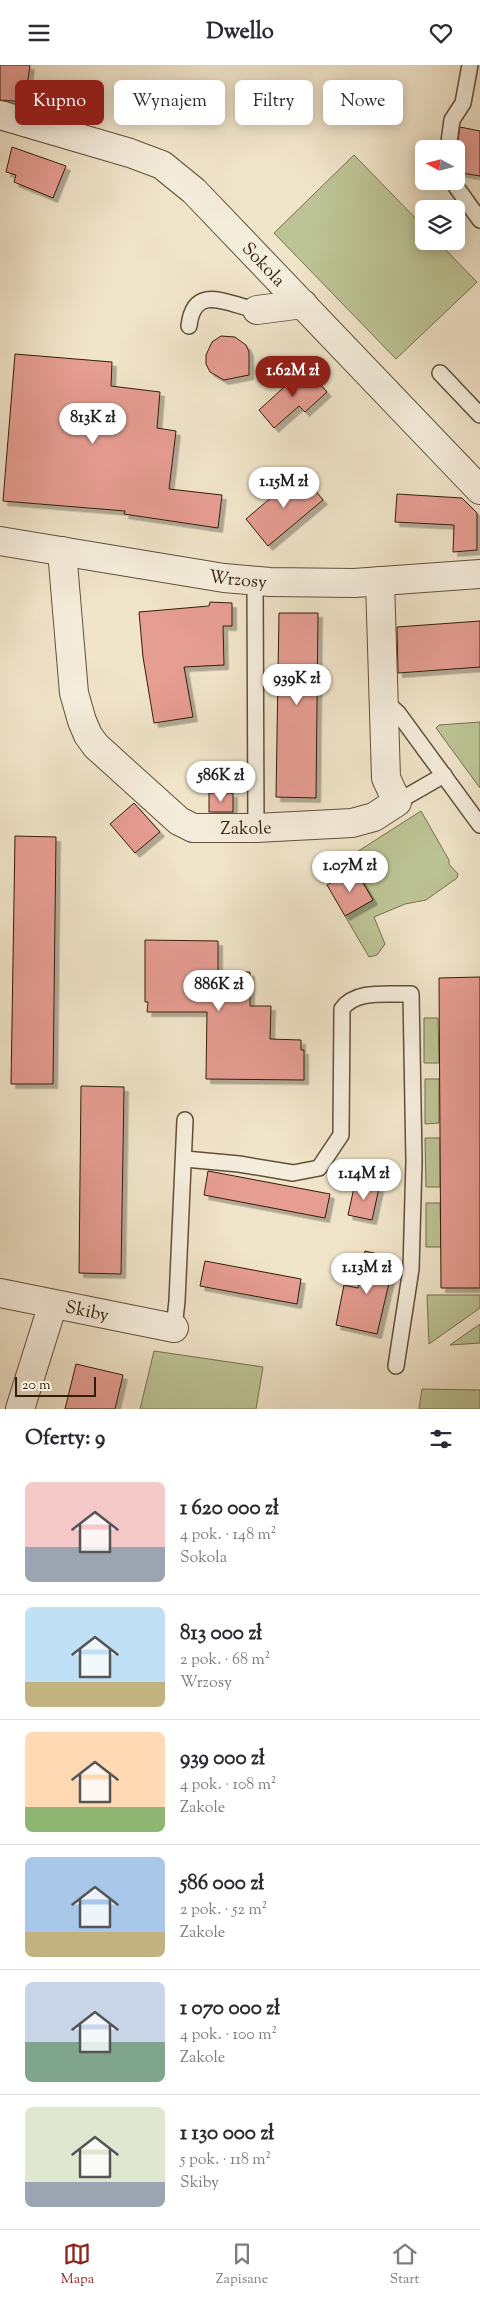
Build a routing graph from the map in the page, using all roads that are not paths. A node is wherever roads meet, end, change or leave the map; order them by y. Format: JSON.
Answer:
{"nodes":[{"id":1,"x":470,"y":65,"type":"edge"},
{"id":2,"x":0,"y":115,"type":"edge"},
{"id":3,"x":449,"y":140,"type":"edge"},
{"id":4,"x":458,"y":190,"type":"edge"},
{"id":5,"x":480,"y":220,"type":"edge"},
{"id":6,"x":303,"y":304,"type":"junction"},
{"id":7,"x":257,"y":310,"type":"joint"},
{"id":8,"x":189,"y":326,"type":"dead end"},
{"id":9,"x":440,"y":373,"type":"dead end"},
{"id":10,"x":480,"y":415,"type":"edge"},
{"id":11,"x":480,"y":490,"type":"edge"},
{"id":12,"x":0,"y":541,"type":"edge"},
{"id":13,"x":62,"y":551,"type":"junction"},
{"id":14,"x":480,"y":574,"type":"edge"},
{"id":15,"x":255,"y":581,"type":"junction"},
{"id":16,"x":380,"y":581,"type":"junction"},
{"id":17,"x":384,"y":700,"type":"junction"},
{"id":18,"x":444,"y":775,"type":"junction"},
{"id":19,"x":397,"y":802,"type":"junction"},
{"id":20,"x":480,"y":825,"type":"edge"},
{"id":21,"x":256,"y":828,"type":"junction"},
{"id":22,"x":185,"y":1120,"type":"dead end"},
{"id":23,"x":184,"y":1159,"type":"junction"},
{"id":24,"x":0,"y":1293,"type":"edge"},
{"id":25,"x":53,"y":1304,"type":"junction"},
{"id":26,"x":174,"y":1328,"type":"joint"},
{"id":27,"x":396,"y":1365,"type":"dead end"},
{"id":28,"x":20,"y":1409,"type":"edge"}],
"edges":[{"from":1,"to":3,"type":"lane"},
{"from":2,"to":6,"type":"street","name":"Sokola"},
{"from":4,"to":5,"type":"lane"},
{"from":6,"to":7,"type":"street"},
{"from":6,"to":11,"type":"street","name":"Sokola"},
{"from":7,"to":8,"type":"lane"},
{"from":9,"to":10,"type":"lane"},
{"from":12,"to":13,"type":"street","name":"Wrzosy"},
{"from":13,"to":15,"type":"street","name":"Wrzosy"},
{"from":13,"to":21,"type":"street","name":"Zakole"},
{"from":14,"to":16,"type":"street","name":"Wrzosy"},
{"from":15,"to":16,"type":"street","name":"Wrzosy"},
{"from":15,"to":21,"type":"lane"},
{"from":16,"to":17,"type":"street"},
{"from":17,"to":18,"type":"lane"},
{"from":17,"to":19,"type":"street"},
{"from":18,"to":19,"type":"lane"},
{"from":18,"to":20,"type":"lane"},
{"from":19,"to":21,"type":"street","name":"Zakole"},
{"from":22,"to":23,"type":"lane"},
{"from":23,"to":26,"type":"lane"},
{"from":23,"to":27,"type":"lane"},
{"from":24,"to":25,"type":"street","name":"Skiby"},
{"from":25,"to":26,"type":"street","name":"Skiby"},
{"from":25,"to":28,"type":"street"}]}
